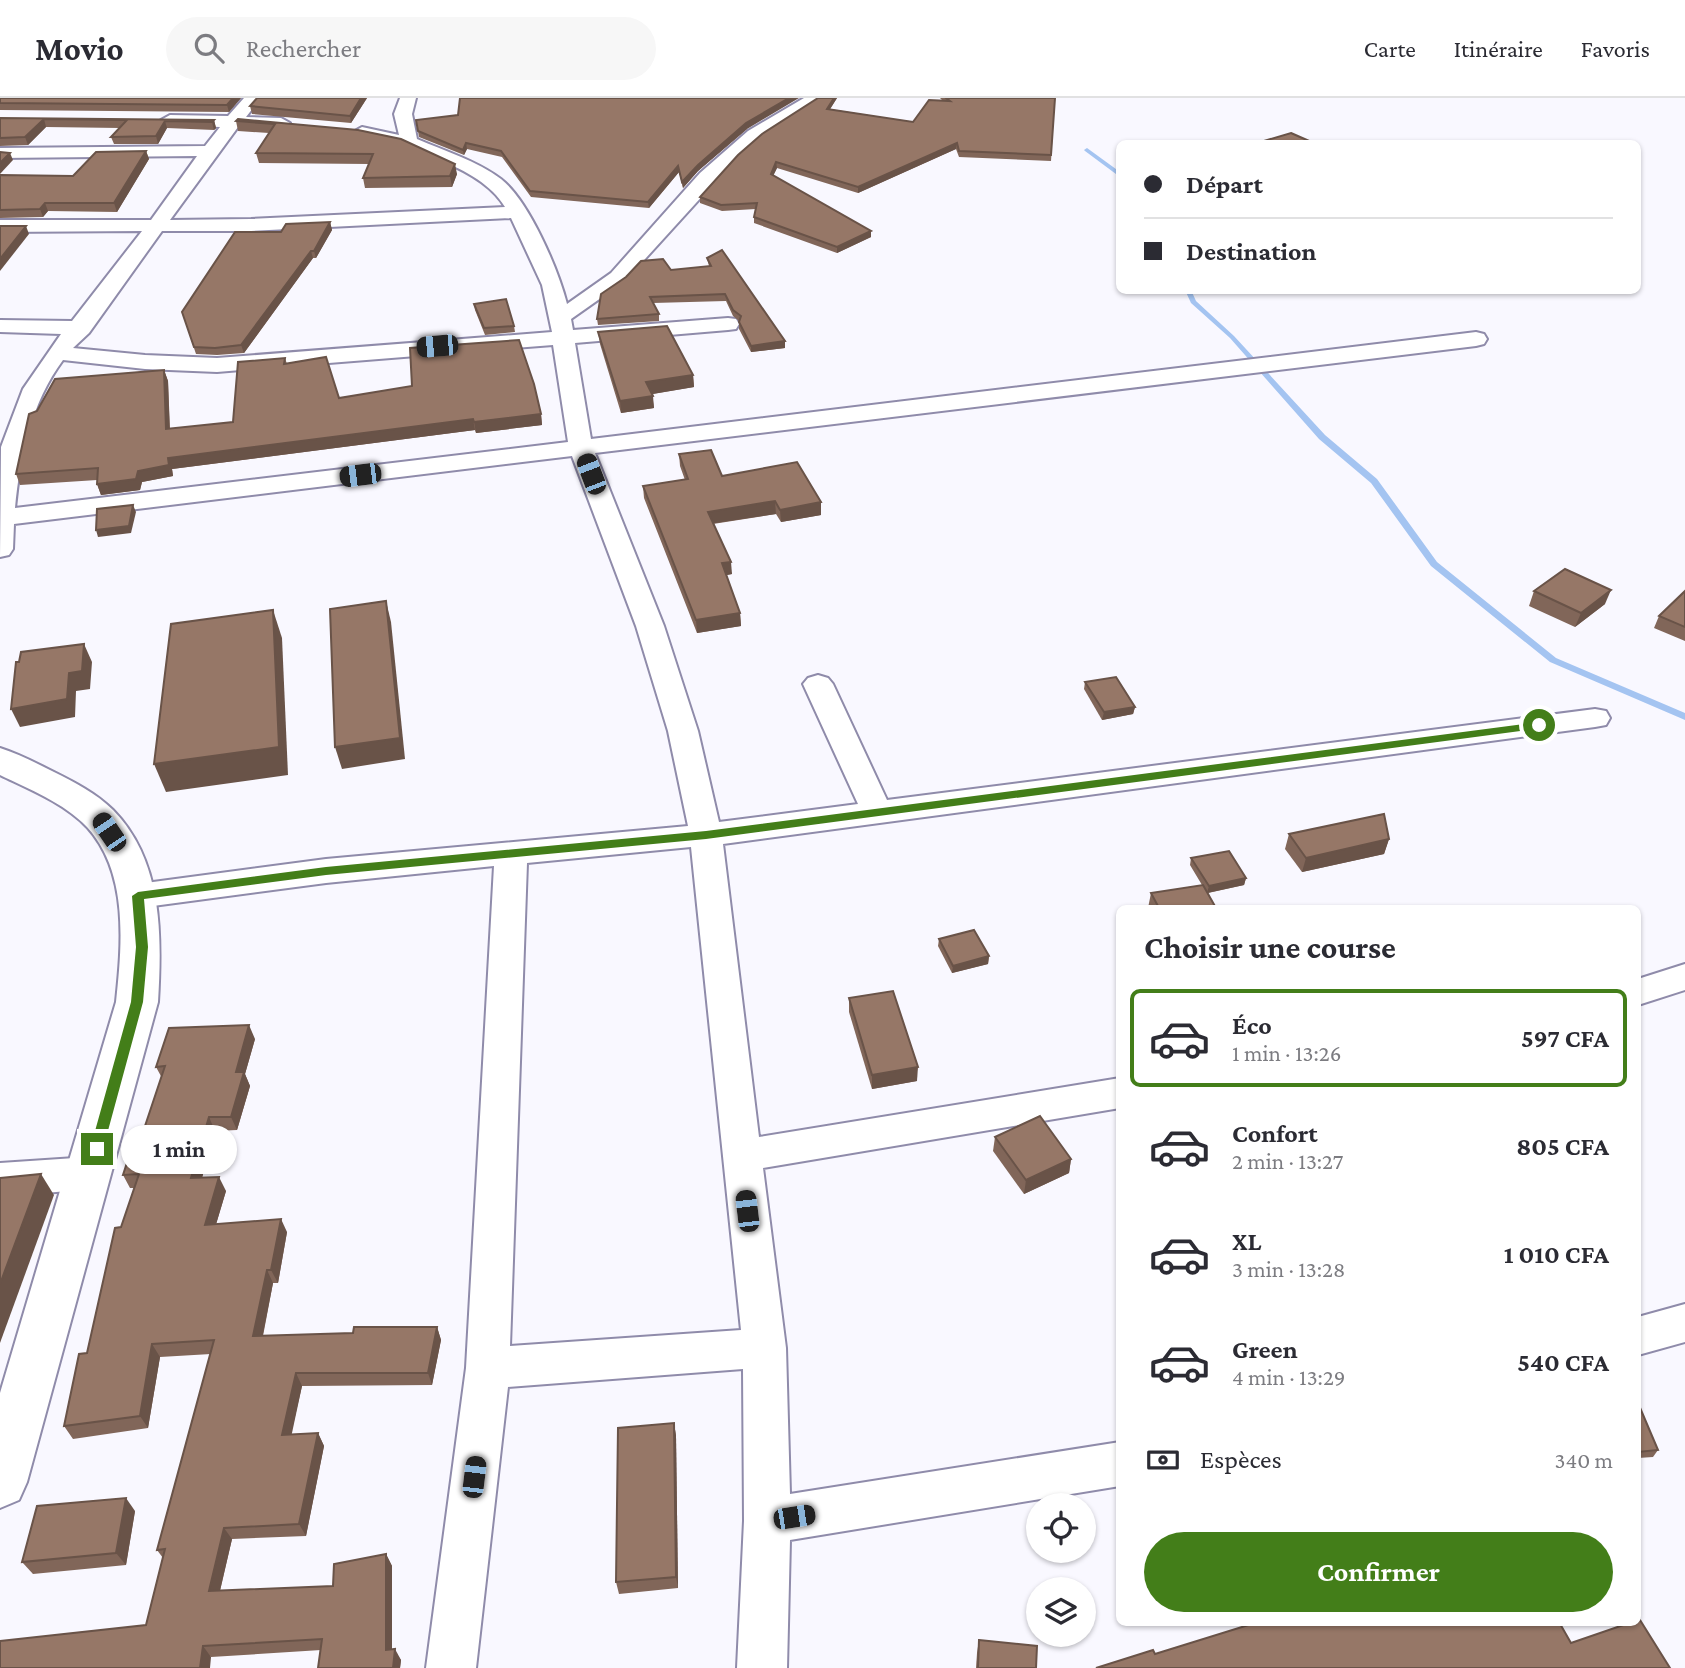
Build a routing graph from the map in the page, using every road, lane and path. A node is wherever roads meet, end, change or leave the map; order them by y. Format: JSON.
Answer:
{"nodes":[{"id":1,"x":253,"y":98,"type":"edge"},
{"id":2,"x":408,"y":98,"type":"edge"},
{"id":3,"x":817,"y":98,"type":"edge"},
{"id":4,"x":151,"y":120,"type":"edge"},
{"id":5,"x":233,"y":120,"type":"junction"},
{"id":6,"x":306,"y":125,"type":"edge"},
{"id":7,"x":346,"y":130,"type":"edge"},
{"id":8,"x":409,"y":142,"type":"junction"},
{"id":9,"x":211,"y":151,"type":"junction"},
{"id":10,"x":0,"y":153,"type":"edge"},
{"id":11,"x":518,"y":212,"type":"junction"},
{"id":12,"x":0,"y":226,"type":"edge"},
{"id":13,"x":157,"y":227,"type":"junction"},
{"id":14,"x":728,"y":324,"type":"dead end"},
{"id":15,"x":0,"y":326,"type":"edge"},
{"id":16,"x":561,"y":327,"type":"junction"},
{"id":17,"x":81,"y":328,"type":"junction"},
{"id":18,"x":1476,"y":339,"type":"dead end"},
{"id":19,"x":57,"y":353,"type":"junction"},
{"id":20,"x":581,"y":449,"type":"junction"},
{"id":21,"x":1,"y":518,"type":"edge"},
{"id":22,"x":0,"y":549,"type":"edge"},
{"id":23,"x":818,"y":684,"type":"dead end"},
{"id":24,"x":1595,"y":718,"type":"dead end"},
{"id":25,"x":0,"y":760,"type":"edge"},
{"id":26,"x":877,"y":812,"type":"junction"},
{"id":27,"x":706,"y":835,"type":"junction"},
{"id":28,"x":511,"y":854,"type":"junction"},
{"id":29,"x":138,"y":896,"type":"junction"},
{"id":30,"x":1685,"y":977,"type":"edge"},
{"id":31,"x":1641,"y":991,"type":"edge"},
{"id":32,"x":1116,"y":1094,"type":"edge"},
{"id":33,"x":741,"y":1157,"type":"junction"},
{"id":34,"x":90,"y":1173,"type":"junction"},
{"id":35,"x":0,"y":1180,"type":"edge"},
{"id":36,"x":1685,"y":1323,"type":"edge"},
{"id":37,"x":1641,"y":1335,"type":"edge"},
{"id":38,"x":764,"y":1348,"type":"junction"},
{"id":39,"x":488,"y":1368,"type":"junction"},
{"id":40,"x":3,"y":1463,"type":"edge"},
{"id":41,"x":1116,"y":1466,"type":"edge"},
{"id":42,"x":767,"y":1521,"type":"junction"},
{"id":43,"x":451,"y":1668,"type":"edge"},
{"id":44,"x":762,"y":1668,"type":"edge"}],
"edges":[{"from":1,"to":5,"type":"street"},
{"from":2,"to":8,"type":"street"},
{"from":3,"to":16,"type":"street"},
{"from":4,"to":5,"type":"street"},
{"from":5,"to":6,"type":"street"},
{"from":5,"to":9,"type":"street"},
{"from":7,"to":8,"type":"street"},
{"from":8,"to":11,"type":"street"},
{"from":9,"to":10,"type":"street"},
{"from":9,"to":13,"type":"street"},
{"from":11,"to":13,"type":"street"},
{"from":11,"to":16,"type":"street"},
{"from":12,"to":13,"type":"street"},
{"from":13,"to":17,"type":"street"},
{"from":14,"to":16,"type":"street"},
{"from":15,"to":17,"type":"street"},
{"from":16,"to":19,"type":"street"},
{"from":16,"to":20,"type":"street"},
{"from":17,"to":19,"type":"street"},
{"from":18,"to":20,"type":"street"},
{"from":19,"to":21,"type":"street"},
{"from":20,"to":21,"type":"street"},
{"from":20,"to":27,"type":"street"},
{"from":21,"to":22,"type":"street"},
{"from":23,"to":26,"type":"street"},
{"from":24,"to":26,"type":"street"},
{"from":25,"to":29,"type":"street"},
{"from":26,"to":27,"type":"street"},
{"from":27,"to":28,"type":"street"},
{"from":27,"to":33,"type":"street"},
{"from":28,"to":29,"type":"street"},
{"from":28,"to":39,"type":"street"},
{"from":29,"to":34,"type":"street"},
{"from":30,"to":31,"type":"street"},
{"from":32,"to":33,"type":"street"},
{"from":33,"to":38,"type":"street"},
{"from":34,"to":35,"type":"street"},
{"from":34,"to":40,"type":"street"},
{"from":36,"to":37,"type":"street"},
{"from":38,"to":39,"type":"street"},
{"from":38,"to":42,"type":"street"},
{"from":39,"to":43,"type":"street"},
{"from":41,"to":42,"type":"street"},
{"from":42,"to":44,"type":"street"}]}
